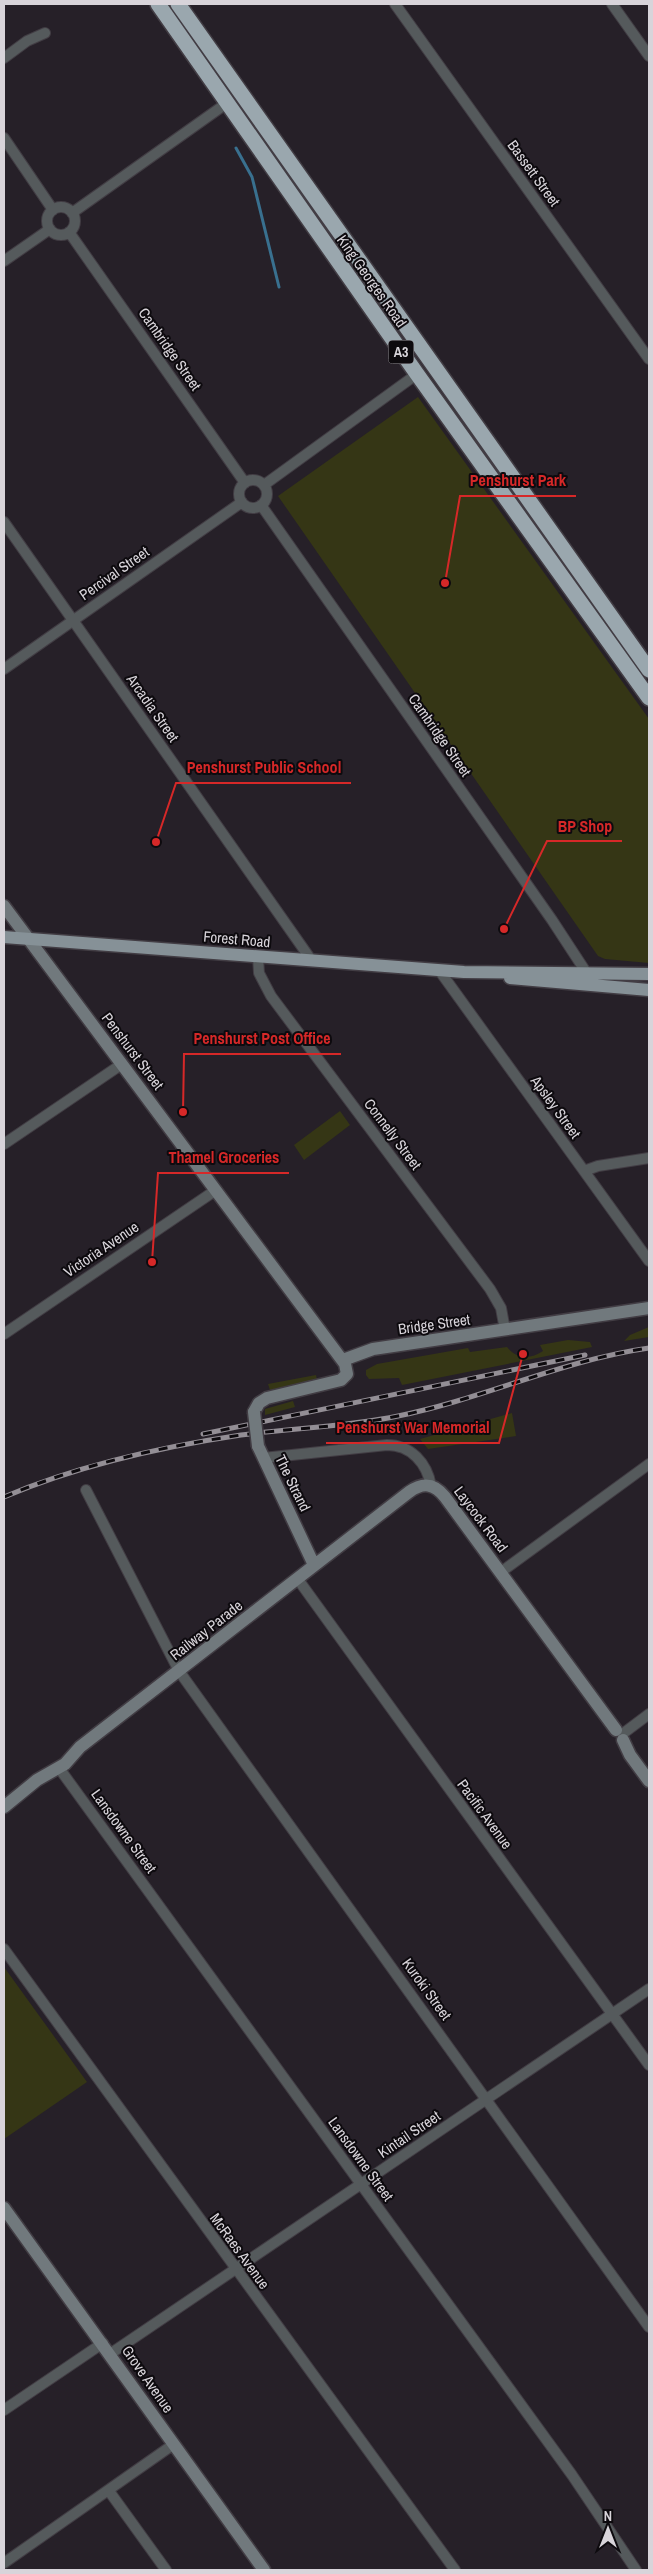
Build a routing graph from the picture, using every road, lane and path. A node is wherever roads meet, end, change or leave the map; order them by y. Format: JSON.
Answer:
{"nodes":[{"id":1,"x":158,"y":4,"type":"edge"},
{"id":2,"x":395,"y":4,"type":"edge"},
{"id":3,"x":612,"y":4,"type":"edge"},
{"id":4,"x":182,"y":5,"type":"edge"},
{"id":5,"x":45,"y":34,"type":"dead end"},
{"id":6,"x":649,"y":56,"type":"edge"},
{"id":7,"x":4,"y":58,"type":"edge"},
{"id":8,"x":227,"y":103,"type":"junction"},
{"id":9,"x":4,"y":138,"type":"edge"},
{"id":10,"x":53,"y":210,"type":"junction"},
{"id":11,"x":72,"y":213,"type":"junction"},
{"id":12,"x":50,"y":229,"type":"junction"},
{"id":13,"x":69,"y":232,"type":"junction"},
{"id":14,"x":4,"y":261,"type":"edge"},
{"id":15,"x":405,"y":322,"type":"junction"},
{"id":16,"x":649,"y":359,"type":"edge"},
{"id":17,"x":416,"y":374,"type":"junction"},
{"id":18,"x":245,"y":483,"type":"junction"},
{"id":19,"x":264,"y":486,"type":"junction"},
{"id":20,"x":242,"y":502,"type":"junction"},
{"id":21,"x":261,"y":505,"type":"junction"},
{"id":22,"x":4,"y":522,"type":"edge"},
{"id":23,"x":73,"y":620,"type":"junction"},
{"id":24,"x":4,"y":669,"type":"edge"},
{"id":25,"x":649,"y":670,"type":"edge"},
{"id":26,"x":649,"y":698,"type":"edge"},
{"id":27,"x":4,"y":906,"type":"edge"},
{"id":28,"x":4,"y":937,"type":"edge"},
{"id":29,"x":29,"y":938,"type":"junction"},
{"id":30,"x":258,"y":956,"type":"junction"},
{"id":31,"x":312,"y":961,"type":"junction"},
{"id":32,"x":439,"y":970,"type":"junction"},
{"id":33,"x":468,"y":972,"type":"junction"},
{"id":34,"x":586,"y":972,"type":"junction"},
{"id":35,"x":649,"y":974,"type":"edge"},
{"id":36,"x":588,"y":986,"type":"junction"},
{"id":37,"x":649,"y":990,"type":"edge"},
{"id":38,"x":122,"y":1064,"type":"junction"},
{"id":39,"x":4,"y":1144,"type":"edge"},
{"id":40,"x":649,"y":1158,"type":"edge"},
{"id":41,"x":584,"y":1171,"type":"junction"},
{"id":42,"x":216,"y":1190,"type":"junction"},
{"id":43,"x":649,"y":1260,"type":"edge"},
{"id":44,"x":649,"y":1308,"type":"edge"},
{"id":45,"x":505,"y":1330,"type":"junction"},
{"id":46,"x":4,"y":1334,"type":"edge"},
{"id":47,"x":343,"y":1360,"type":"junction"},
{"id":48,"x":261,"y":1452,"type":"junction"},
{"id":49,"x":649,"y":1464,"type":"edge"},
{"id":50,"x":431,"y":1486,"type":"junction"},
{"id":51,"x":86,"y":1490,"type":"dead end"},
{"id":52,"x":314,"y":1565,"type":"junction"},
{"id":53,"x":501,"y":1572,"type":"junction"},
{"id":54,"x":297,"y":1578,"type":"junction"},
{"id":55,"x":179,"y":1671,"type":"junction"},
{"id":56,"x":649,"y":1714,"type":"edge"},
{"id":57,"x":621,"y":1734,"type":"junction"},
{"id":58,"x":59,"y":1768,"type":"junction"},
{"id":59,"x":649,"y":1781,"type":"edge"},
{"id":60,"x":4,"y":1807,"type":"edge"},
{"id":61,"x":4,"y":1949,"type":"edge"},
{"id":62,"x":649,"y":1989,"type":"edge"},
{"id":63,"x":611,"y":2014,"type":"junction"},
{"id":64,"x":649,"y":2065,"type":"edge"},
{"id":65,"x":487,"y":2098,"type":"junction"},
{"id":66,"x":361,"y":2185,"type":"junction"},
{"id":67,"x":6,"y":2214,"type":"edge"},
{"id":68,"x":235,"y":2270,"type":"junction"},
{"id":69,"x":649,"y":2326,"type":"edge"},
{"id":70,"x":106,"y":2348,"type":"junction"},
{"id":71,"x":4,"y":2410,"type":"edge"},
{"id":72,"x":174,"y":2444,"type":"junction"},
{"id":73,"x":109,"y":2491,"type":"junction"},
{"id":74,"x":4,"y":2564,"type":"edge"},
{"id":75,"x":166,"y":2570,"type":"edge"},
{"id":76,"x":264,"y":2570,"type":"edge"},
{"id":77,"x":455,"y":2570,"type":"edge"},
{"id":78,"x":636,"y":2570,"type":"edge"}],
"edges":[{"from":1,"to":8,"type":"highway","name":"King Georges Road","number":"A3"},
{"from":2,"to":16,"type":"street","name":"Bassett Street"},
{"from":3,"to":6,"type":"street"},
{"from":4,"to":15,"type":"highway","name":"King Georges Road","number":"A3"},
{"from":5,"to":7,"type":"street"},
{"from":8,"to":11,"type":"street"},
{"from":8,"to":17,"type":"highway","name":"King Georges Road","number":"A3"},
{"from":9,"to":10,"type":"street"},
{"from":10,"to":11,"type":"street"},
{"from":10,"to":12,"type":"street"},
{"from":11,"to":13,"type":"street"},
{"from":12,"to":13,"type":"street"},
{"from":12,"to":14,"type":"street"},
{"from":13,"to":18,"type":"street","name":"Cambridge Street"},
{"from":15,"to":17,"type":"highway"},
{"from":15,"to":25,"type":"highway","name":"King Georges Road","number":"A3"},
{"from":17,"to":19,"type":"street"},
{"from":17,"to":26,"type":"highway","name":"King Georges Road","number":"A3"},
{"from":18,"to":19,"type":"street"},
{"from":18,"to":20,"type":"street"},
{"from":19,"to":21,"type":"street"},
{"from":20,"to":21,"type":"street"},
{"from":20,"to":23,"type":"street","name":"Percival Street"},
{"from":21,"to":34,"type":"street","name":"Cambridge Street"},
{"from":22,"to":23,"type":"street","name":"Arcadia Street"},
{"from":23,"to":24,"type":"street","name":"Percival Street"},
{"from":23,"to":31,"type":"street","name":"Arcadia Street"},
{"from":27,"to":29,"type":"street","name":"Penshurst Street"},
{"from":28,"to":29,"type":"main road","name":"Forest Road"},
{"from":29,"to":30,"type":"main road","name":"Forest Road"},
{"from":29,"to":38,"type":"street","name":"Penshurst Street"},
{"from":30,"to":31,"type":"main road","name":"Forest Road"},
{"from":30,"to":45,"type":"street","name":"Connelly Street"},
{"from":31,"to":32,"type":"main road","name":"Forest Road"},
{"from":32,"to":33,"type":"main road","name":"Forest Road"},
{"from":32,"to":41,"type":"street","name":"Apsley Street"},
{"from":33,"to":34,"type":"main road","name":"Forest Road"},
{"from":33,"to":36,"type":"main road","name":"Forest Road"},
{"from":34,"to":35,"type":"main road","name":"Forest Road"},
{"from":34,"to":36,"type":"street","name":"Cambridge Street"},
{"from":36,"to":37,"type":"main road","name":"Forest Road"},
{"from":38,"to":39,"type":"street"},
{"from":38,"to":42,"type":"street","name":"Penshurst Street"},
{"from":40,"to":41,"type":"street"},
{"from":41,"to":43,"type":"street","name":"Apsley Street"},
{"from":42,"to":46,"type":"street","name":"Victoria Avenue"},
{"from":42,"to":47,"type":"street","name":"Penshurst Street"},
{"from":44,"to":45,"type":"street","name":"Bridge Street"},
{"from":45,"to":47,"type":"street","name":"Bridge Street"},
{"from":47,"to":48,"type":"street","name":"The Strand","bridge":true},
{"from":48,"to":50,"type":"street","name":"Laycock Road"},
{"from":48,"to":52,"type":"street","name":"The Strand"},
{"from":49,"to":53,"type":"street"},
{"from":50,"to":52,"type":"street","name":"Railway Parade"},
{"from":50,"to":53,"type":"street","name":"Laycock Road"},
{"from":51,"to":55,"type":"street","name":"Kuroki Street"},
{"from":52,"to":54,"type":"street","name":"Railway Parade"},
{"from":53,"to":57,"type":"street","name":"Laycock Road"},
{"from":54,"to":55,"type":"street","name":"Railway Parade"},
{"from":54,"to":63,"type":"street","name":"Pacific Avenue"},
{"from":55,"to":58,"type":"street","name":"Railway Parade"},
{"from":55,"to":65,"type":"street","name":"Kuroki Street"},
{"from":56,"to":57,"type":"street"},
{"from":57,"to":59,"type":"street","name":"Laycock Road"},
{"from":58,"to":60,"type":"street","name":"Railway Parade"},
{"from":58,"to":66,"type":"street","name":"Lansdowne Street"},
{"from":61,"to":68,"type":"street","name":"McRaes Avenue"},
{"from":62,"to":63,"type":"street","name":"Kintail Street"},
{"from":63,"to":64,"type":"street","name":"Pacific Avenue"},
{"from":63,"to":65,"type":"street","name":"Kintail Street"},
{"from":65,"to":66,"type":"street","name":"Kintail Street"},
{"from":65,"to":69,"type":"street","name":"Kuroki Street"},
{"from":66,"to":68,"type":"street","name":"Kintail Street"},
{"from":66,"to":78,"type":"street","name":"Lansdowne Street"},
{"from":67,"to":70,"type":"street","name":"Grove Avenue"},
{"from":68,"to":70,"type":"street","name":"Kintail Street"},
{"from":68,"to":77,"type":"street","name":"McRaes Avenue"},
{"from":70,"to":71,"type":"street","name":"Kintail Street"},
{"from":70,"to":72,"type":"street","name":"Grove Avenue"},
{"from":72,"to":73,"type":"street"},
{"from":72,"to":76,"type":"street","name":"Grove Avenue"},
{"from":73,"to":74,"type":"street"},
{"from":73,"to":75,"type":"street"}]}
